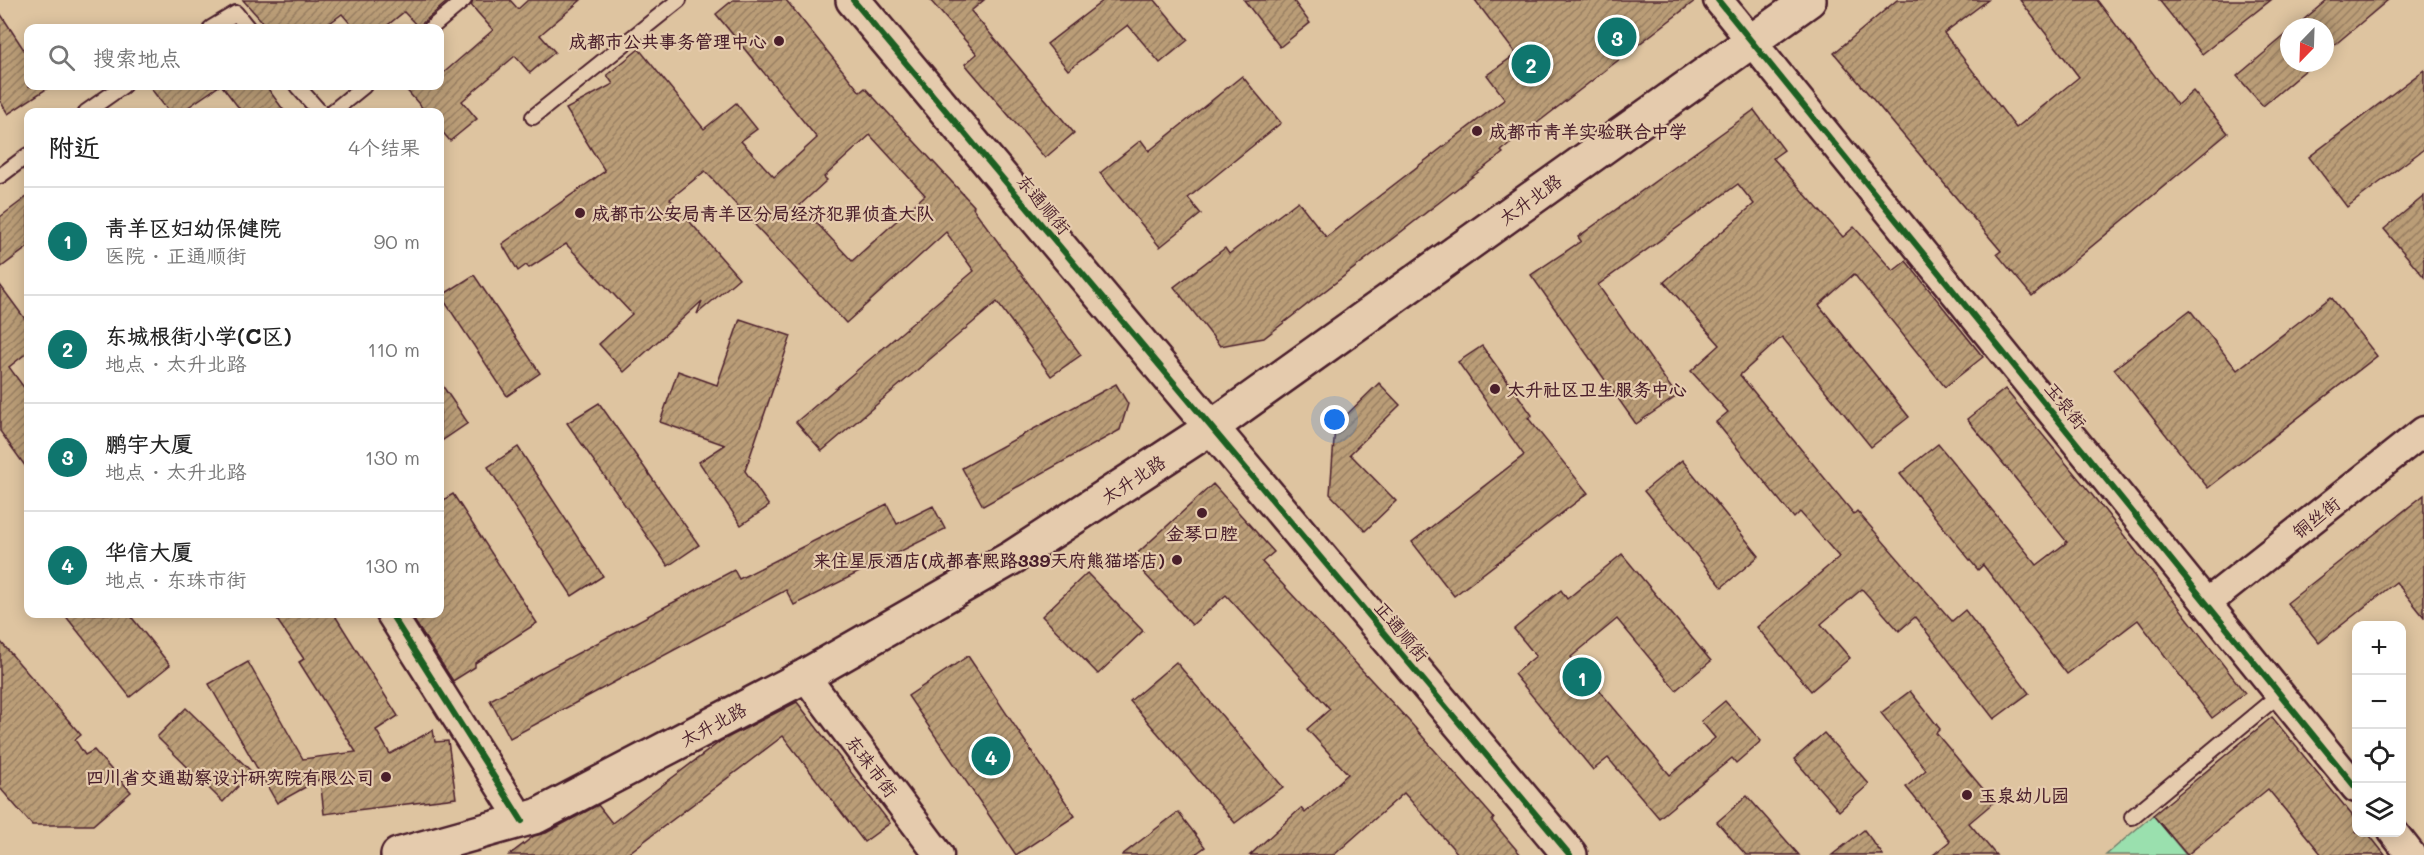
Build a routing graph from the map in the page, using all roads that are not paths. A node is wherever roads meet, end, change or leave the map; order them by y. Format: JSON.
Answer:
{"nodes":[{"id":1,"x":464,"y":0,"type":"edge"},
{"id":2,"x":679,"y":0,"type":"edge"},
{"id":3,"x":853,"y":0,"type":"edge"},
{"id":4,"x":1718,"y":0,"type":"edge"},
{"id":5,"x":1809,"y":0,"type":"edge"},
{"id":6,"x":218,"y":24,"type":"edge"},
{"id":7,"x":245,"y":24,"type":"edge"},
{"id":8,"x":436,"y":24,"type":"edge"},
{"id":9,"x":1751,"y":41,"type":"junction"},
{"id":10,"x":117,"y":90,"type":"edge"},
{"id":11,"x":301,"y":90,"type":"edge"},
{"id":12,"x":359,"y":90,"type":"edge"},
{"id":13,"x":92,"y":108,"type":"edge"},
{"id":14,"x":316,"y":108,"type":"edge"},
{"id":15,"x":337,"y":108,"type":"edge"},
{"id":16,"x":532,"y":117,"type":"dead end"},
{"id":17,"x":24,"y":158,"type":"edge"},
{"id":18,"x":0,"y":176,"type":"edge"},
{"id":19,"x":1212,"y":427,"type":"junction"},
{"id":20,"x":2424,"y":431,"type":"edge"},
{"id":21,"x":2207,"y":603,"type":"junction"},
{"id":22,"x":394,"y":618,"type":"edge"},
{"id":23,"x":805,"y":676,"type":"junction"},
{"id":24,"x":2280,"y":694,"type":"junction"},
{"id":25,"x":2352,"y":783,"type":"edge"},
{"id":26,"x":2132,"y":817,"type":"dead end"},
{"id":27,"x":522,"y":820,"type":"junction"},
{"id":28,"x":2397,"y":837,"type":"edge"},
{"id":29,"x":398,"y":855,"type":"edge"},
{"id":30,"x":939,"y":855,"type":"edge"},
{"id":31,"x":1570,"y":855,"type":"edge"},
{"id":32,"x":2411,"y":855,"type":"edge"}],
"edges":[{"from":1,"to":8,"type":"lane"},
{"from":2,"to":16,"type":"lane"},
{"from":3,"to":19,"type":"main road","name":"东通顺街"},
{"from":4,"to":9,"type":"street","name":"玉泉街"},
{"from":5,"to":9,"type":"main road","name":"太升北路"},
{"from":6,"to":7,"type":"lane"},
{"from":9,"to":19,"type":"main road","name":"太升北路"},
{"from":9,"to":21,"type":"street","name":"玉泉街"},
{"from":10,"to":13,"type":"lane"},
{"from":11,"to":14,"type":"lane"},
{"from":12,"to":15,"type":"lane"},
{"from":17,"to":18,"type":"lane"},
{"from":19,"to":23,"type":"main road","name":"太升北路"},
{"from":19,"to":31,"type":"main road","name":"正通顺街"},
{"from":20,"to":21,"type":"street","name":"铜丝街"},
{"from":21,"to":24,"type":"street","name":"玉泉街"},
{"from":22,"to":27,"type":"street"},
{"from":23,"to":27,"type":"main road","name":"太升北路"},
{"from":23,"to":30,"type":"street","name":"东珠市街"},
{"from":24,"to":25,"type":"street","name":"玉泉街"},
{"from":24,"to":26,"type":"lane"},
{"from":27,"to":29,"type":"main road","name":"太升北路"},
{"from":28,"to":32,"type":"street"}]}
